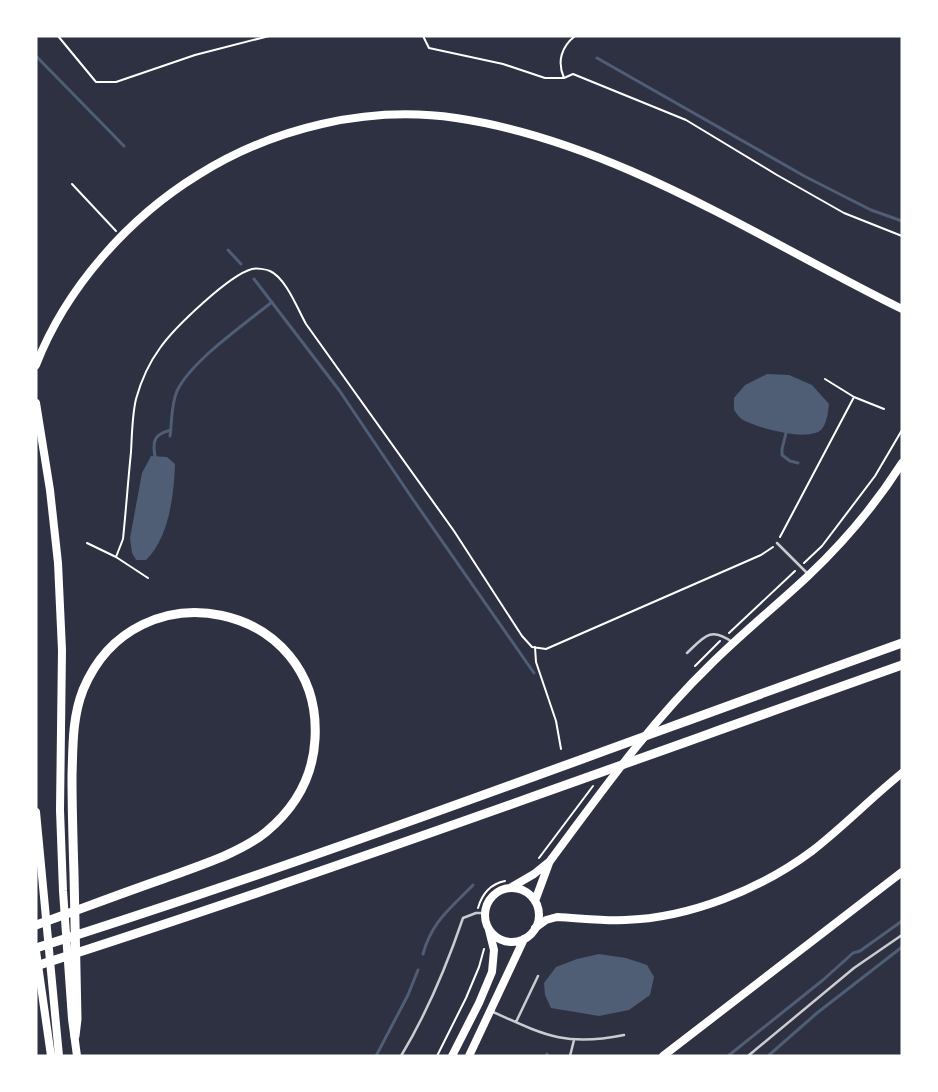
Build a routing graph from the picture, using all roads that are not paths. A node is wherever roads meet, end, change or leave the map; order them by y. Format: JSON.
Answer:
{"nodes":[{"id":1,"x":902,"y":309,"type":"edge"},
{"id":2,"x":36,"y":366,"type":"edge"},
{"id":3,"x":36,"y":403,"type":"edge"},
{"id":4,"x":902,"y":463,"type":"edge"},
{"id":5,"x":778,"y":543,"type":"road end"},
{"id":6,"x":809,"y":575,"type":"junction"},
{"id":7,"x":734,"y":642,"type":"junction"},
{"id":8,"x":902,"y":644,"type":"edge"},
{"id":9,"x":687,"y":653,"type":"dead end"},
{"id":10,"x":902,"y":665,"type":"edge"},
{"id":11,"x":902,"y":773,"type":"edge"},
{"id":12,"x":36,"y":812,"type":"edge"},
{"id":13,"x":550,"y":861,"type":"junction"},
{"id":14,"x":902,"y":872,"type":"edge"},
{"id":15,"x":509,"y":884,"type":"junction"},
{"id":16,"x":535,"y":901,"type":"junction"},
{"id":17,"x":480,"y":913,"type":"junction"},
{"id":18,"x":36,"y":925,"type":"edge"},
{"id":19,"x":535,"y":928,"type":"junction"},
{"id":20,"x":488,"y":929,"type":"junction"},
{"id":21,"x":902,"y":934,"type":"edge"},
{"id":22,"x":524,"y":939,"type":"junction"},
{"id":23,"x":36,"y":950,"type":"edge"},
{"id":24,"x":36,"y":966,"type":"edge"},
{"id":25,"x":538,"y":976,"type":"dead end"},
{"id":26,"x":490,"y":1010,"type":"junction"},
{"id":27,"x":516,"y":1022,"type":"junction"},
{"id":28,"x":624,"y":1035,"type":"dead end"},
{"id":29,"x":75,"y":1036,"type":"junction"},
{"id":30,"x":574,"y":1040,"type":"junction"},
{"id":31,"x":51,"y":1056,"type":"edge"},
{"id":32,"x":58,"y":1056,"type":"edge"},
{"id":33,"x":77,"y":1056,"type":"edge"},
{"id":34,"x":401,"y":1056,"type":"edge"},
{"id":35,"x":452,"y":1056,"type":"edge"},
{"id":36,"x":469,"y":1056,"type":"edge"},
{"id":37,"x":570,"y":1056,"type":"edge"},
{"id":38,"x":663,"y":1056,"type":"edge"},
{"id":39,"x":748,"y":1056,"type":"edge"}],
"edges":[{"from":1,"to":2,"type":"main road"},
{"from":3,"to":29,"type":"main road"},
{"from":4,"to":6,"type":"main road"},
{"from":5,"to":6,"type":"lane"},
{"from":6,"to":7,"type":"main road"},
{"from":7,"to":9,"type":"lane"},
{"from":7,"to":13,"type":"main road"},
{"from":8,"to":23,"type":"highway"},
{"from":10,"to":24,"type":"highway"},
{"from":11,"to":19,"type":"main road"},
{"from":12,"to":32,"type":"main road"},
{"from":13,"to":15,"type":"main road"},
{"from":13,"to":16,"type":"main road"},
{"from":14,"to":38,"type":"main road"},
{"from":15,"to":16,"type":"main road"},
{"from":15,"to":17,"type":"main road"},
{"from":16,"to":19,"type":"main road"},
{"from":17,"to":20,"type":"main road"},
{"from":17,"to":34,"type":"lane"},
{"from":18,"to":29,"type":"highway"},
{"from":19,"to":22,"type":"main road"},
{"from":20,"to":22,"type":"main road"},
{"from":20,"to":35,"type":"main road"},
{"from":21,"to":39,"type":"lane"},
{"from":22,"to":26,"type":"main road"},
{"from":23,"to":31,"type":"main road"},
{"from":25,"to":27,"type":"lane"},
{"from":26,"to":27,"type":"lane"},
{"from":26,"to":36,"type":"main road"},
{"from":27,"to":30,"type":"lane"},
{"from":28,"to":30,"type":"lane"},
{"from":29,"to":33,"type":"main road"},
{"from":30,"to":37,"type":"lane"}]}
